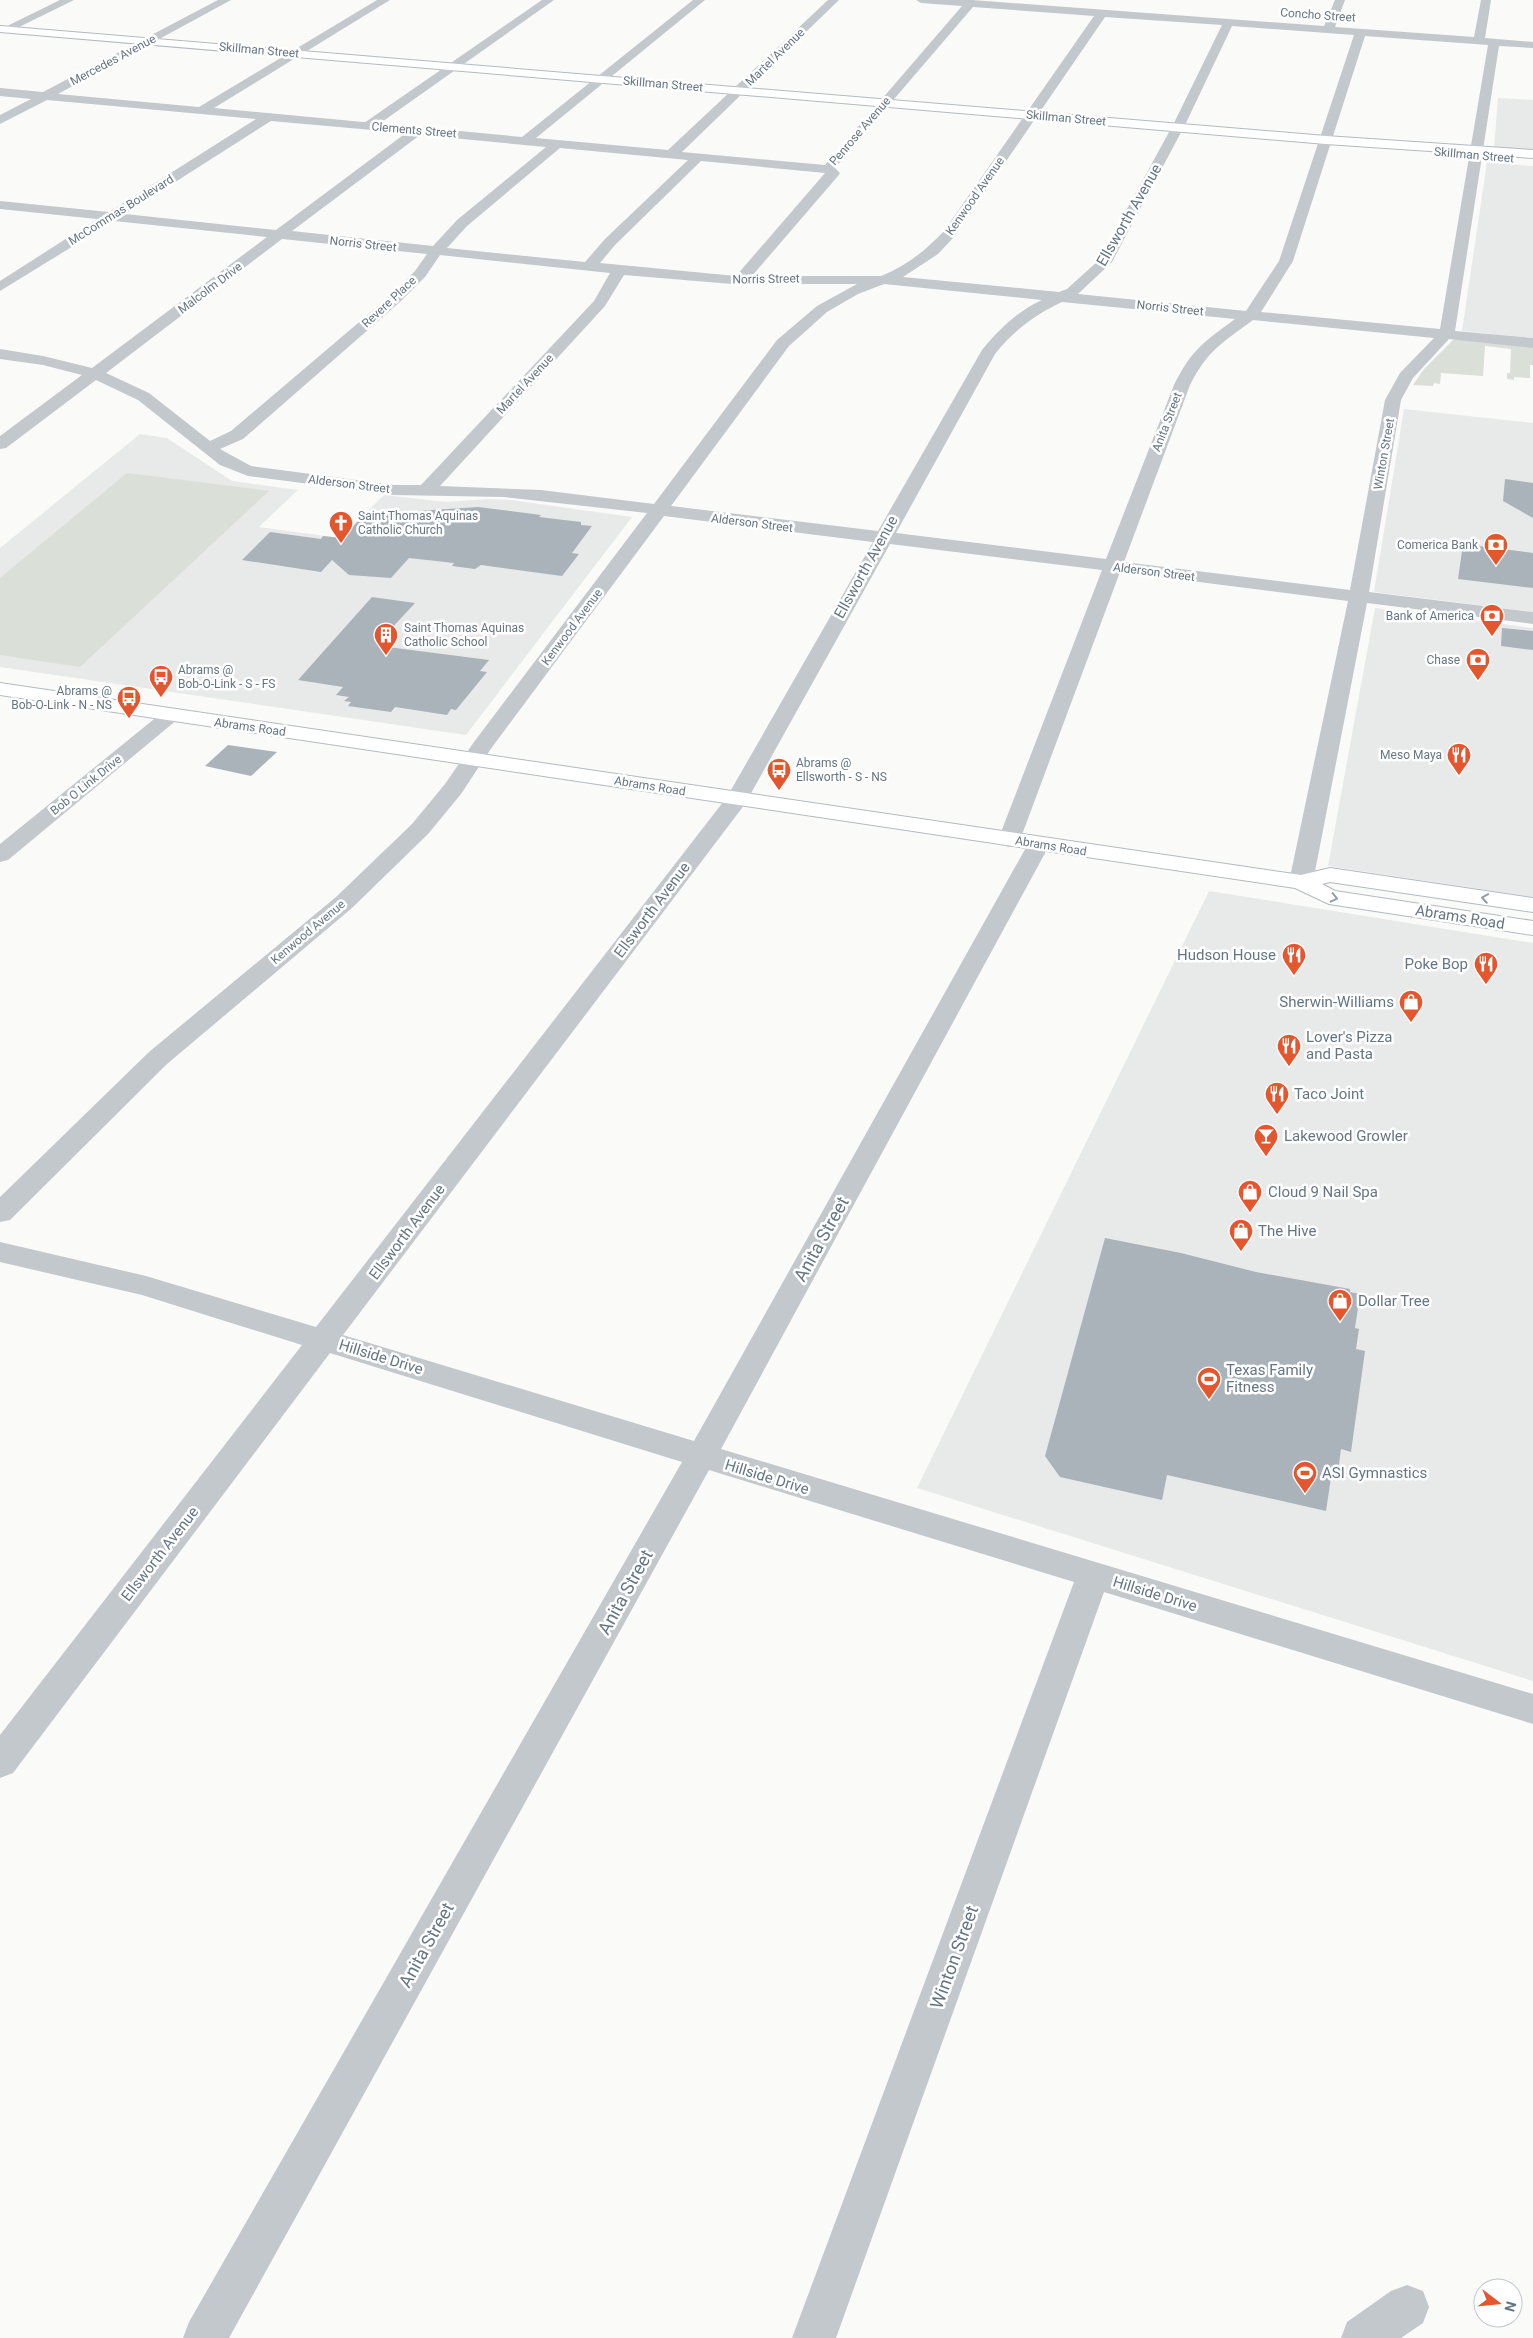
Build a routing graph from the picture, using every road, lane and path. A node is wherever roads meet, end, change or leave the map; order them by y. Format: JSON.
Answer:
{"nodes":[{"id":1,"x":69,"y":0,"type":"edge"},
{"id":2,"x":226,"y":0,"type":"edge"},
{"id":3,"x":385,"y":0,"type":"edge"},
{"id":4,"x":549,"y":0,"type":"edge"},
{"id":5,"x":700,"y":0,"type":"edge"},
{"id":6,"x":834,"y":0,"type":"edge"},
{"id":7,"x":921,"y":0,"type":"edge"},
{"id":8,"x":1094,"y":0,"type":"edge"},
{"id":9,"x":1340,"y":0,"type":"edge"},
{"id":10,"x":1486,"y":0,"type":"edge"},
{"id":11,"x":962,"y":2,"type":"edge"},
{"id":12,"x":1086,"y":12,"type":"junction"},
{"id":13,"x":1102,"y":13,"type":"junction"},
{"id":14,"x":1229,"y":22,"type":"junction"},
{"id":15,"x":2,"y":30,"type":"edge"},
{"id":16,"x":1328,"y":30,"type":"junction"},
{"id":17,"x":1361,"y":32,"type":"junction"},
{"id":18,"x":149,"y":41,"type":"junction"},
{"id":19,"x":1479,"y":41,"type":"junction"},
{"id":20,"x":1494,"y":42,"type":"junction"},
{"id":21,"x":1533,"y":45,"type":"edge"},
{"id":22,"x":295,"y":53,"type":"junction"},
{"id":23,"x":454,"y":66,"type":"junction"},
{"id":24,"x":602,"y":79,"type":"junction"},
{"id":25,"x":739,"y":91,"type":"junction"},
{"id":26,"x":0,"y":92,"type":"edge"},
{"id":27,"x":47,"y":96,"type":"junction"},
{"id":28,"x":884,"y":103,"type":"junction"},
{"id":29,"x":202,"y":110,"type":"junction"},
{"id":30,"x":391,"y":110,"type":"junction"},
{"id":31,"x":1031,"y":115,"type":"junction"},
{"id":32,"x":270,"y":116,"type":"junction"},
{"id":33,"x":0,"y":120,"type":"edge"},
{"id":34,"x":313,"y":121,"type":"junction"},
{"id":35,"x":368,"y":126,"type":"junction"},
{"id":36,"x":1177,"y":128,"type":"junction"},
{"id":37,"x":417,"y":131,"type":"junction"},
{"id":38,"x":242,"y":134,"type":"junction"},
{"id":39,"x":1326,"y":140,"type":"junction"},
{"id":40,"x":524,"y":141,"type":"junction"},
{"id":41,"x":557,"y":144,"type":"junction"},
{"id":42,"x":1477,"y":152,"type":"junction"},
{"id":43,"x":672,"y":154,"type":"junction"},
{"id":44,"x":1533,"y":154,"type":"edge"},
{"id":45,"x":698,"y":157,"type":"junction"},
{"id":46,"x":1533,"y":161,"type":"edge"},
{"id":47,"x":828,"y":169,"type":"junction"},
{"id":48,"x":0,"y":205,"type":"edge"},
{"id":49,"x":109,"y":217,"type":"junction"},
{"id":50,"x":278,"y":235,"type":"junction"},
{"id":51,"x":436,"y":251,"type":"junction"},
{"id":52,"x":589,"y":267,"type":"junction"},
{"id":53,"x":619,"y":271,"type":"junction"},
{"id":54,"x":829,"y":279,"type":"junction"},
{"id":55,"x":740,"y":280,"type":"junction"},
{"id":56,"x":884,"y":280,"type":"junction"},
{"id":57,"x":0,"y":287,"type":"edge"},
{"id":58,"x":853,"y":291,"type":"junction"},
{"id":59,"x":1059,"y":297,"type":"junction"},
{"id":60,"x":1249,"y":316,"type":"junction"},
{"id":61,"x":1446,"y":335,"type":"junction"},
{"id":62,"x":1533,"y":343,"type":"edge"},
{"id":63,"x":0,"y":354,"type":"edge"},
{"id":64,"x":95,"y":374,"type":"junction"},
{"id":65,"x":0,"y":444,"type":"edge"},
{"id":66,"x":210,"y":447,"type":"junction"},
{"id":67,"x":424,"y":492,"type":"junction"},
{"id":68,"x":659,"y":512,"type":"junction"},
{"id":69,"x":882,"y":538,"type":"junction"},
{"id":70,"x":1112,"y":567,"type":"junction"},
{"id":71,"x":1358,"y":597,"type":"junction"},
{"id":72,"x":1533,"y":618,"type":"edge"},
{"id":73,"x":0,"y":689,"type":"edge"},
{"id":74,"x":171,"y":715,"type":"junction"},
{"id":75,"x":474,"y":760,"type":"junction"},
{"id":76,"x":737,"y":799,"type":"junction"},
{"id":77,"x":1024,"y":842,"type":"junction"},
{"id":78,"x":0,"y":856,"type":"edge"},
{"id":79,"x":1301,"y":882,"type":"junction"},
{"id":80,"x":1533,"y":905,"type":"edge"},
{"id":81,"x":1533,"y":928,"type":"edge"},
{"id":82,"x":0,"y":1214,"type":"edge"},
{"id":83,"x":0,"y":1252,"type":"edge"},
{"id":84,"x":325,"y":1340,"type":"junction"},
{"id":85,"x":701,"y":1456,"type":"junction"},
{"id":86,"x":1093,"y":1575,"type":"junction"},
{"id":87,"x":1533,"y":1709,"type":"edge"},
{"id":88,"x":0,"y":1762,"type":"edge"},
{"id":89,"x":1408,"y":2308,"type":"dead end"},
{"id":90,"x":205,"y":2338,"type":"edge"},
{"id":91,"x":814,"y":2338,"type":"edge"},
{"id":92,"x":1363,"y":2338,"type":"edge"}],
"edges":[{"from":1,"to":15,"type":"street"},
{"from":2,"to":18,"type":"street","name":"Mercedes Avenue"},
{"from":3,"to":22,"type":"street"},
{"from":4,"to":23,"type":"street","name":"McCommas Boulevard"},
{"from":5,"to":24,"type":"street"},
{"from":6,"to":25,"type":"street","name":"Martel Avenue"},
{"from":7,"to":11,"type":"street","name":"Concho Street"},
{"from":8,"to":12,"type":"street"},
{"from":9,"to":16,"type":"street"},
{"from":10,"to":19,"type":"street"},
{"from":11,"to":12,"type":"street","name":"Concho Street"},
{"from":11,"to":28,"type":"street","name":"Penrose Avenue"},
{"from":12,"to":13,"type":"street","name":"Concho Street"},
{"from":13,"to":14,"type":"street","name":"Concho Street"},
{"from":13,"to":31,"type":"street","name":"Kenwood Avenue"},
{"from":14,"to":16,"type":"street","name":"Concho Street"},
{"from":14,"to":36,"type":"street","name":"Ellsworth Avenue"},
{"from":15,"to":18,"type":"main road","name":"Skillman Street"},
{"from":16,"to":17,"type":"street","name":"Concho Street"},
{"from":17,"to":19,"type":"street","name":"Concho Street"},
{"from":17,"to":39,"type":"street","name":"Anita Street"},
{"from":18,"to":22,"type":"main road","name":"Skillman Street"},
{"from":18,"to":27,"type":"street","name":"Mercedes Avenue"},
{"from":19,"to":20,"type":"street","name":"Concho Street"},
{"from":20,"to":21,"type":"street","name":"Concho Street"},
{"from":20,"to":42,"type":"street"},
{"from":22,"to":23,"type":"main road","name":"Skillman Street"},
{"from":22,"to":29,"type":"street"},
{"from":23,"to":24,"type":"main road","name":"Skillman Street"},
{"from":23,"to":30,"type":"street","name":"McCommas Boulevard"},
{"from":24,"to":25,"type":"main road","name":"Skillman Street"},
{"from":24,"to":40,"type":"street"},
{"from":25,"to":28,"type":"main road","name":"Skillman Street"},
{"from":25,"to":43,"type":"street","name":"Martel Avenue"},
{"from":26,"to":27,"type":"street","name":"Clements Street"},
{"from":27,"to":29,"type":"street","name":"Clements Street"},
{"from":27,"to":33,"type":"street","name":"Mercedes Avenue"},
{"from":28,"to":31,"type":"main road","name":"Skillman Street"},
{"from":28,"to":47,"type":"street","name":"Penrose Avenue"},
{"from":29,"to":32,"type":"street","name":"Clements Street"},
{"from":30,"to":34,"type":"street","name":"McCommas Boulevard"},
{"from":30,"to":35,"type":"street","name":"McCommas Boulevard"},
{"from":31,"to":36,"type":"main road","name":"Skillman Street"},
{"from":31,"to":56,"type":"street","name":"Kenwood Avenue"},
{"from":32,"to":34,"type":"street","name":"Clements Street"},
{"from":32,"to":38,"type":"street","name":"McCommas Boulevard"},
{"from":34,"to":35,"type":"street","name":"Clements Street"},
{"from":34,"to":38,"type":"street","name":"McCommas Boulevard"},
{"from":35,"to":37,"type":"street","name":"Clements Street"},
{"from":36,"to":39,"type":"main road","name":"Skillman Street"},
{"from":36,"to":59,"type":"street","name":"Ellsworth Avenue"},
{"from":37,"to":40,"type":"street","name":"Clements Street"},
{"from":37,"to":50,"type":"street","name":"Malcolm Drive"},
{"from":38,"to":49,"type":"street","name":"McCommas Boulevard"},
{"from":39,"to":42,"type":"main road","name":"Skillman Street"},
{"from":39,"to":60,"type":"street","name":"Anita Street"},
{"from":40,"to":41,"type":"street","name":"Clements Street"},
{"from":41,"to":43,"type":"street","name":"Clements Street"},
{"from":41,"to":51,"type":"street","name":"Revere Place"},
{"from":42,"to":44,"type":"main road","name":"Skillman Street"},
{"from":42,"to":46,"type":"main road","name":"Skillman Street"},
{"from":42,"to":61,"type":"street"},
{"from":43,"to":45,"type":"street","name":"Clements Street"},
{"from":45,"to":47,"type":"street","name":"Clements Street"},
{"from":45,"to":52,"type":"street"},
{"from":47,"to":55,"type":"street","name":"Penrose Avenue"},
{"from":48,"to":49,"type":"street","name":"Norris Street"},
{"from":49,"to":50,"type":"street","name":"Norris Street"},
{"from":49,"to":57,"type":"street","name":"McCommas Boulevard"},
{"from":50,"to":51,"type":"street","name":"Norris Street"},
{"from":50,"to":64,"type":"street","name":"Malcolm Drive"},
{"from":51,"to":52,"type":"street","name":"Norris Street"},
{"from":51,"to":66,"type":"street","name":"Revere Place"},
{"from":52,"to":53,"type":"street","name":"Norris Street"},
{"from":53,"to":55,"type":"street","name":"Norris Street"},
{"from":53,"to":67,"type":"street","name":"Martel Avenue"},
{"from":54,"to":55,"type":"street","name":"Norris Street"},
{"from":54,"to":56,"type":"street","name":"Norris Street"},
{"from":54,"to":58,"type":"street"},
{"from":56,"to":58,"type":"street","name":"Kenwood Avenue"},
{"from":56,"to":59,"type":"street","name":"Norris Street"},
{"from":58,"to":68,"type":"street","name":"Kenwood Avenue"},
{"from":59,"to":60,"type":"street","name":"Norris Street"},
{"from":59,"to":69,"type":"street","name":"Ellsworth Avenue"},
{"from":60,"to":61,"type":"street","name":"Norris Street"},
{"from":60,"to":70,"type":"street","name":"Anita Street"},
{"from":61,"to":62,"type":"street","name":"Norris Street"},
{"from":61,"to":71,"type":"street","name":"Winton Street"},
{"from":63,"to":64,"type":"street","name":"Alderson Street"},
{"from":64,"to":65,"type":"street","name":"Malcolm Drive"},
{"from":64,"to":66,"type":"street","name":"Alderson Street"},
{"from":66,"to":67,"type":"street","name":"Alderson Street"},
{"from":67,"to":68,"type":"street","name":"Alderson Street"},
{"from":68,"to":69,"type":"street","name":"Alderson Street"},
{"from":68,"to":75,"type":"street","name":"Kenwood Avenue"},
{"from":69,"to":70,"type":"street","name":"Alderson Street"},
{"from":69,"to":76,"type":"street","name":"Ellsworth Avenue"},
{"from":70,"to":71,"type":"street","name":"Alderson Street"},
{"from":70,"to":77,"type":"street","name":"Anita Street"},
{"from":71,"to":72,"type":"street","name":"Alderson Street"},
{"from":71,"to":79,"type":"street","name":"Winton Street"},
{"from":73,"to":74,"type":"main road","name":"Abrams Road"},
{"from":74,"to":75,"type":"main road","name":"Abrams Road"},
{"from":74,"to":78,"type":"street","name":"Bob O Link Drive"},
{"from":75,"to":76,"type":"main road","name":"Abrams Road"},
{"from":75,"to":82,"type":"street","name":"Kenwood Avenue"},
{"from":76,"to":77,"type":"main road","name":"Abrams Road"},
{"from":76,"to":84,"type":"street","name":"Ellsworth Avenue"},
{"from":77,"to":79,"type":"main road","name":"Abrams Road"},
{"from":77,"to":85,"type":"street","name":"Anita Street"},
{"from":80,"to":79,"type":"main road","name":"Abrams Road","one_way":true},
{"from":79,"to":81,"type":"main road","name":"Abrams Road","one_way":true},
{"from":83,"to":84,"type":"street","name":"Hillside Drive"},
{"from":84,"to":85,"type":"street","name":"Hillside Drive"},
{"from":84,"to":88,"type":"street","name":"Ellsworth Avenue"},
{"from":85,"to":86,"type":"street","name":"Hillside Drive"},
{"from":85,"to":90,"type":"street","name":"Anita Street"},
{"from":86,"to":87,"type":"street","name":"Hillside Drive"},
{"from":86,"to":91,"type":"street","name":"Winton Street"},
{"from":89,"to":92,"type":"street"}]}
